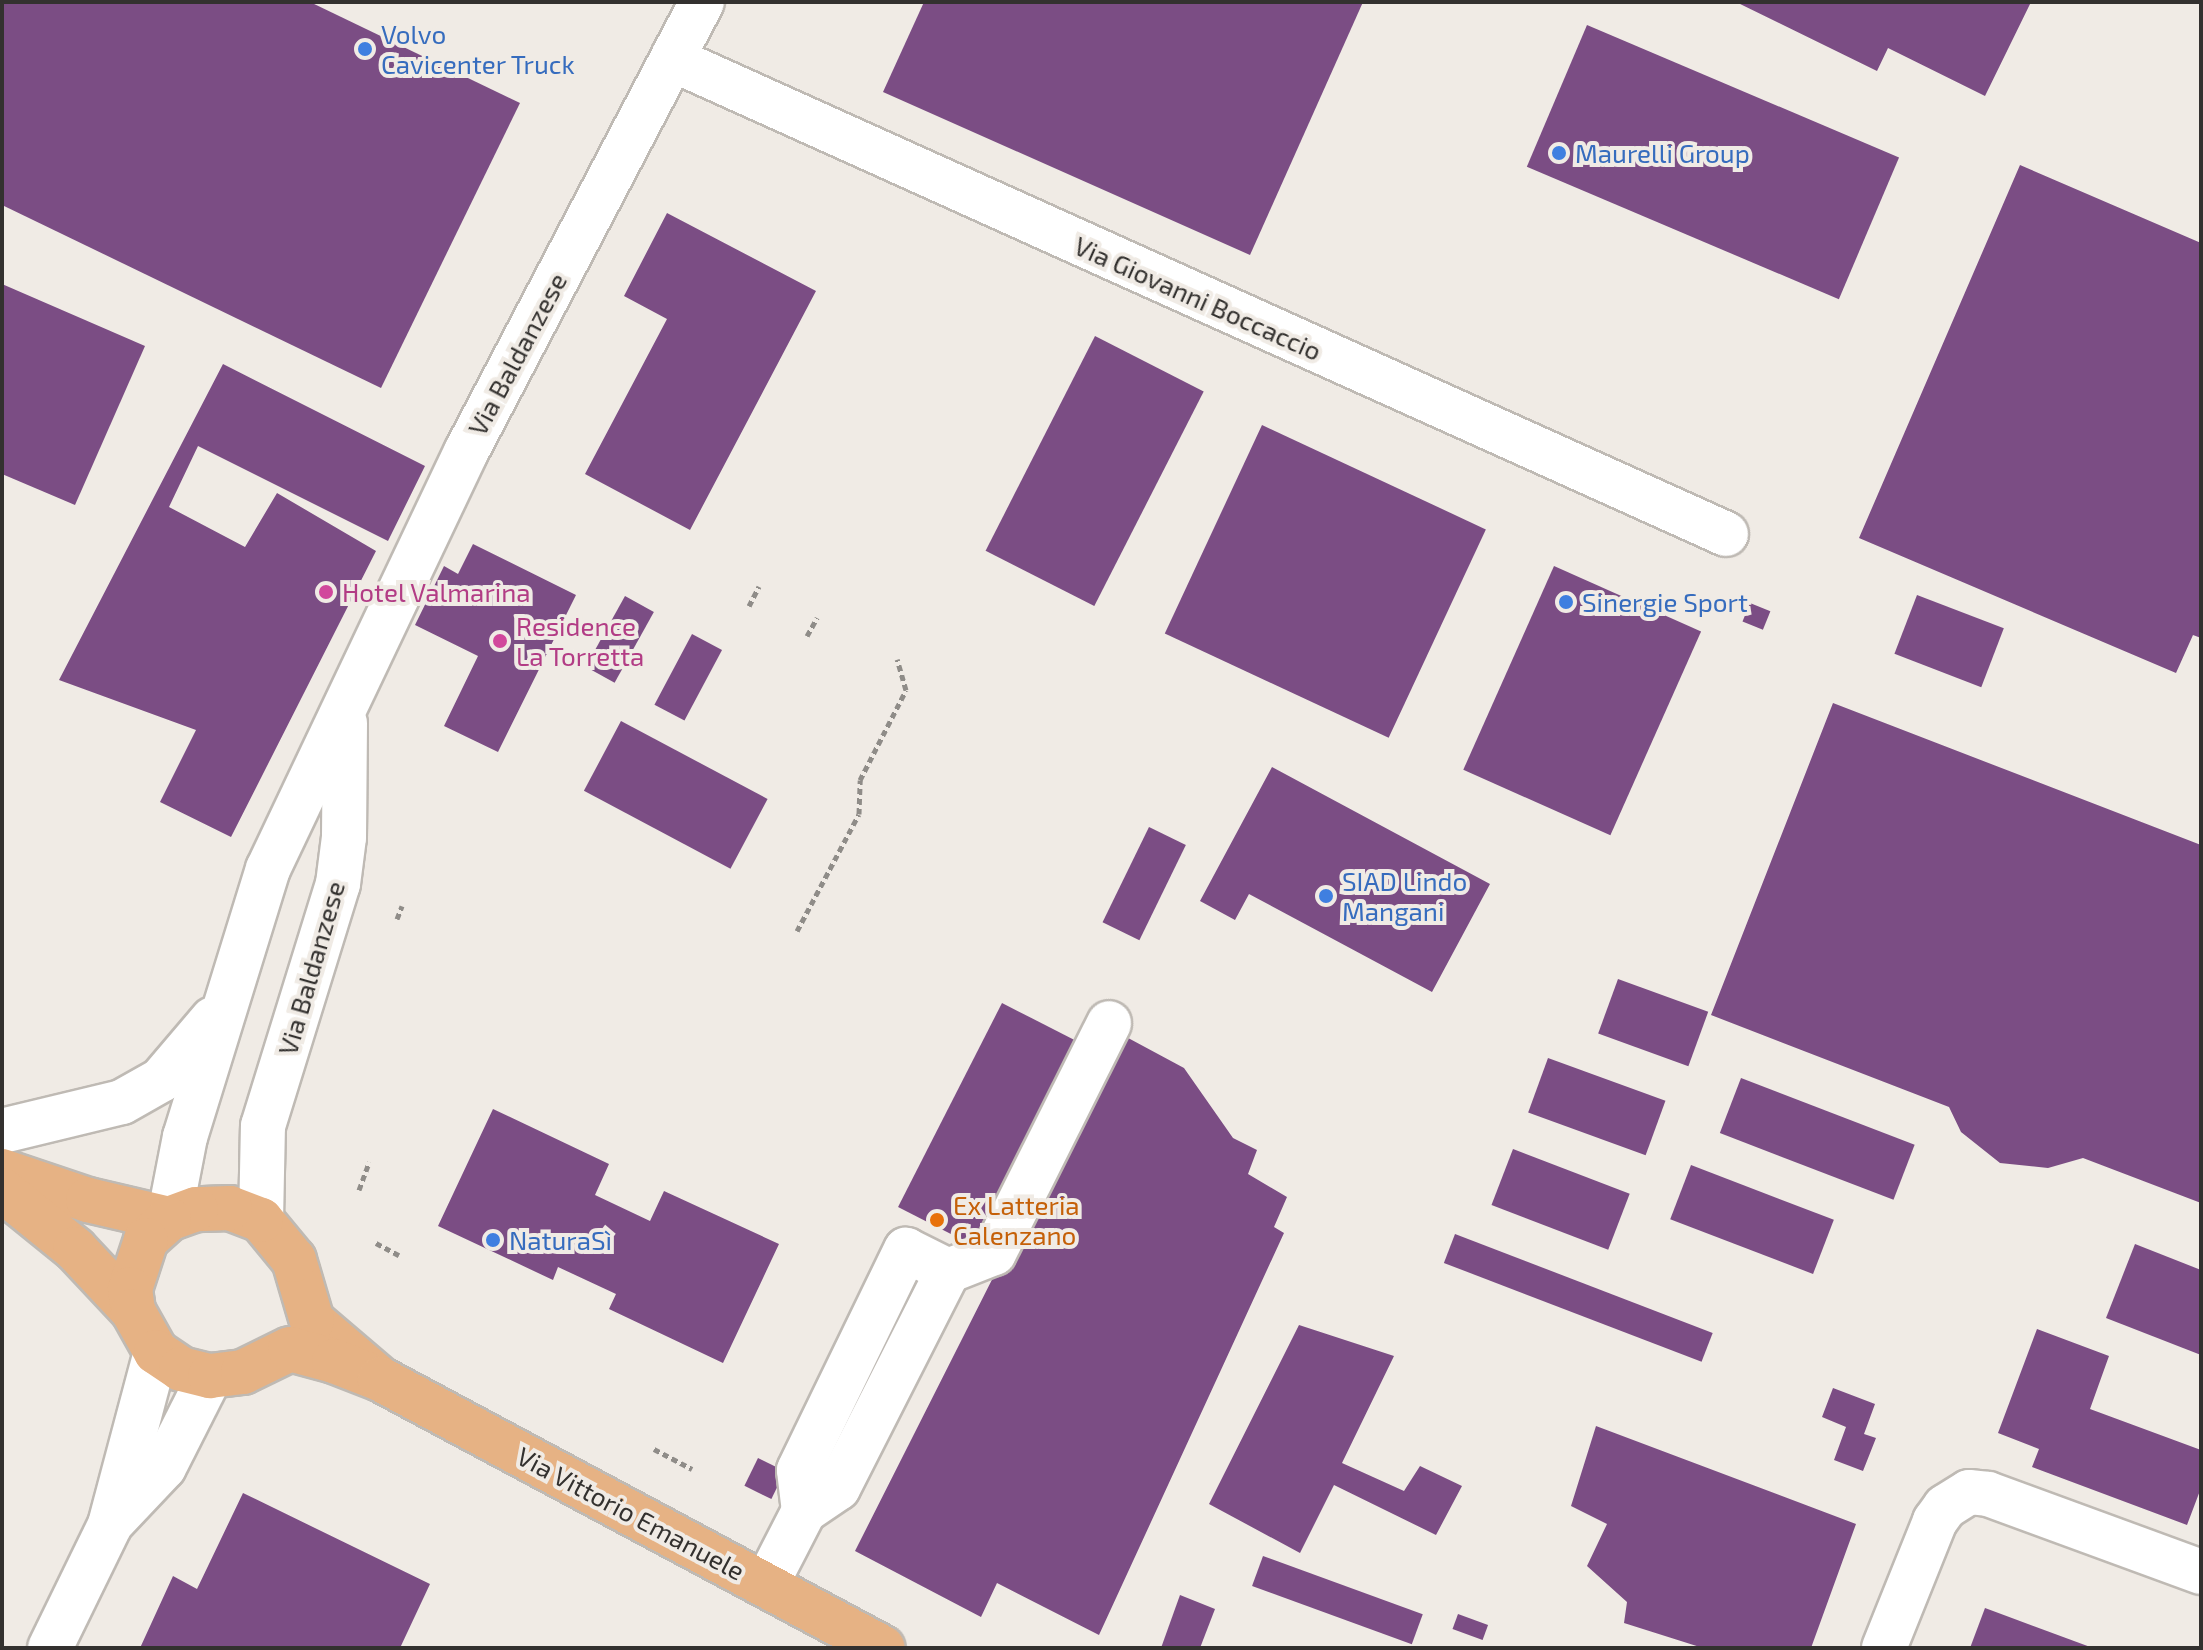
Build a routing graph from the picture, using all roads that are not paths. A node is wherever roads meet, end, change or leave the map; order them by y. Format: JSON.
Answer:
{"nodes":[{"id":1,"x":702,"y":2,"type":"edge"},
{"id":2,"x":672,"y":59,"type":"junction"},
{"id":3,"x":1726,"y":534,"type":"dead end"},
{"id":4,"x":345,"y":712,"type":"junction"},
{"id":5,"x":230,"y":994,"type":"junction"},
{"id":6,"x":1109,"y":1023,"type":"dead end"},
{"id":7,"x":2,"y":1131,"type":"edge"},
{"id":8,"x":2,"y":1171,"type":"edge"},
{"id":9,"x":2,"y":1190,"type":"edge"},
{"id":10,"x":169,"y":1219,"type":"junction"},
{"id":11,"x":261,"y":1220,"type":"junction"},
{"id":12,"x":300,"y":1281,"type":"junction"},
{"id":13,"x":133,"y":1311,"type":"junction"},
{"id":14,"x":156,"y":1352,"type":"junction"},
{"id":15,"x":272,"y":1355,"type":"junction"},
{"id":16,"x":210,"y":1376,"type":"junction"},
{"id":17,"x":380,"y":1379,"type":"junction"},
{"id":18,"x":110,"y":1525,"type":"junction"},
{"id":19,"x":2201,"y":1572,"type":"edge"},
{"id":20,"x":766,"y":1585,"type":"junction"},
{"id":21,"x":50,"y":1648,"type":"edge"},
{"id":22,"x":883,"y":1648,"type":"edge"},
{"id":23,"x":1884,"y":1648,"type":"edge"}],
"edges":[{"from":1,"to":2,"type":"street","name":"Via Baldanzese"},
{"from":2,"to":3,"type":"street","name":"Via Giovanni Boccaccio"},
{"from":2,"to":4,"type":"street","name":"Via Baldanzese"},
{"from":4,"to":5,"type":"street","name":"Via Baldanzese"},
{"from":4,"to":11,"type":"street","name":"Via Baldanzese"},
{"from":5,"to":7,"type":"street","name":"Via Baldanzese"},
{"from":5,"to":10,"type":"street","name":"Via Baldanzese"},
{"from":6,"to":20,"type":"street"},
{"from":8,"to":10,"type":"main road"},
{"from":9,"to":13,"type":"main road"},
{"from":10,"to":11,"type":"main road"},
{"from":10,"to":13,"type":"main road"},
{"from":11,"to":12,"type":"main road","name":"Via Vittorio Emanuele"},
{"from":12,"to":15,"type":"main road"},
{"from":12,"to":17,"type":"main road","name":"Via Vittorio Emanuele"},
{"from":13,"to":14,"type":"main road"},
{"from":14,"to":16,"type":"main road","name":"Via Vittorio Emanuele"},
{"from":14,"to":18,"type":"street"},
{"from":15,"to":16,"type":"main road","name":"Via Vittorio Emanuele"},
{"from":15,"to":17,"type":"main road","name":"Via Vittorio Emanuele"},
{"from":16,"to":18,"type":"street"},
{"from":17,"to":20,"type":"main road","name":"Via Vittorio Emanuele"},
{"from":18,"to":21,"type":"street"},
{"from":19,"to":23,"type":"street"},
{"from":20,"to":22,"type":"main road","name":"Via Vittorio Emanuele"}]}
